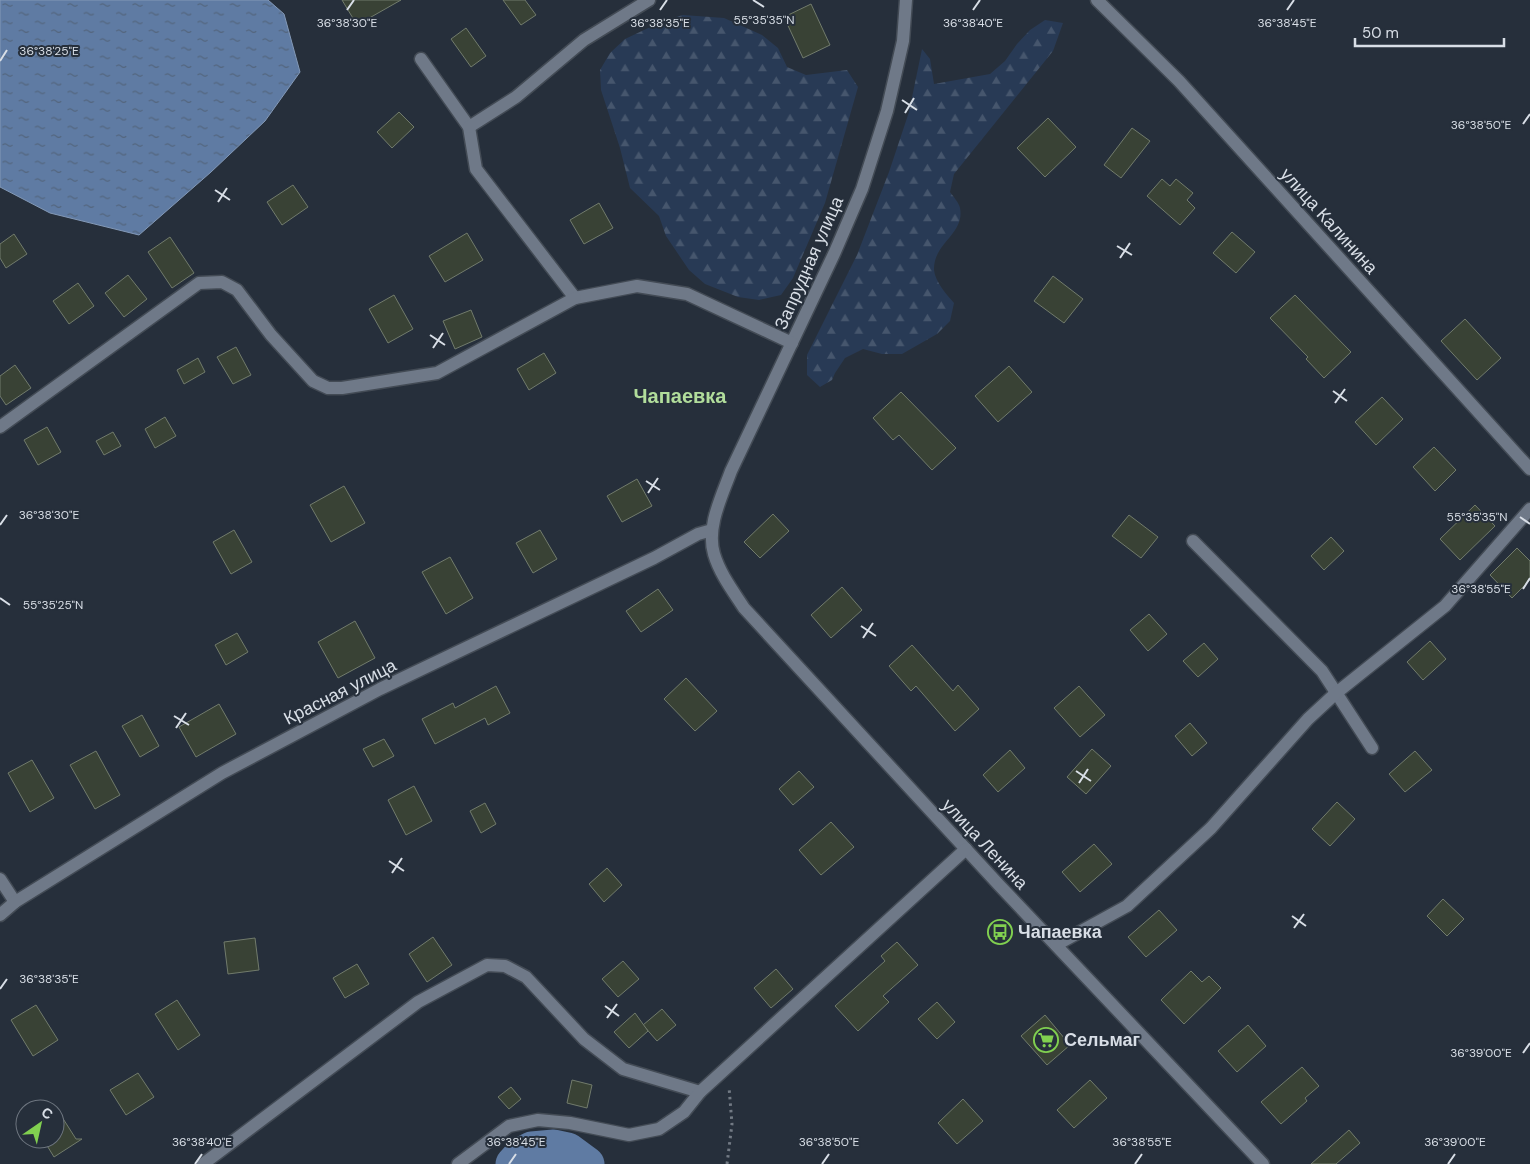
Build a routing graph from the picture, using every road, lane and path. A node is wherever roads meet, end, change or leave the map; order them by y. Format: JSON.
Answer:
{"nodes":[{"id":1,"x":649,"y":0,"type":"edge"},
{"id":2,"x":906,"y":0,"type":"edge"},
{"id":3,"x":1097,"y":0,"type":"edge"},
{"id":4,"x":421,"y":59,"type":"dead end"},
{"id":5,"x":469,"y":127,"type":"junction"},
{"id":6,"x":575,"y":298,"type":"junction"},
{"id":7,"x":792,"y":343,"type":"junction"},
{"id":8,"x":0,"y":427,"type":"edge"},
{"id":9,"x":1530,"y":469,"type":"edge"},
{"id":10,"x":1530,"y":509,"type":"edge"},
{"id":11,"x":712,"y":530,"type":"junction"},
{"id":12,"x":1193,"y":541,"type":"dead end"},
{"id":13,"x":1335,"y":694,"type":"junction"},
{"id":14,"x":1372,"y":748,"type":"dead end"},
{"id":15,"x":966,"y":849,"type":"junction"},
{"id":16,"x":0,"y":879,"type":"edge"},
{"id":17,"x":16,"y":902,"type":"junction"},
{"id":18,"x":0,"y":915,"type":"edge"},
{"id":19,"x":1056,"y":945,"type":"junction"},
{"id":20,"x":728,"y":1067,"type":"junction"},
{"id":21,"x":700,"y":1092,"type":"junction"},
{"id":22,"x":204,"y":1164,"type":"edge"},
{"id":23,"x":458,"y":1164,"type":"edge"},
{"id":24,"x":727,"y":1164,"type":"edge"},
{"id":25,"x":1263,"y":1164,"type":"edge"}],
"edges":[{"from":1,"to":5,"type":"street"},
{"from":2,"to":7,"type":"street","name":"Запрудная улица"},
{"from":3,"to":9,"type":"street","name":"улица Калинина"},
{"from":4,"to":5,"type":"street"},
{"from":5,"to":6,"type":"street"},
{"from":6,"to":7,"type":"street"},
{"from":6,"to":8,"type":"street"},
{"from":7,"to":11,"type":"street","name":"Запрудная улица"},
{"from":10,"to":13,"type":"street"},
{"from":11,"to":15,"type":"street","name":"улица Ленина"},
{"from":11,"to":17,"type":"street","name":"Красная улица"},
{"from":12,"to":13,"type":"street"},
{"from":13,"to":14,"type":"street"},
{"from":13,"to":19,"type":"street"},
{"from":15,"to":19,"type":"street","name":"улица Ленина"},
{"from":15,"to":20,"type":"street"},
{"from":16,"to":17,"type":"street"},
{"from":17,"to":18,"type":"street","name":"Красная улица"},
{"from":19,"to":25,"type":"street","name":"улица Ленина"},
{"from":20,"to":21,"type":"street"},
{"from":20,"to":24,"type":"path"},
{"from":21,"to":22,"type":"street"},
{"from":21,"to":23,"type":"street"}]}
